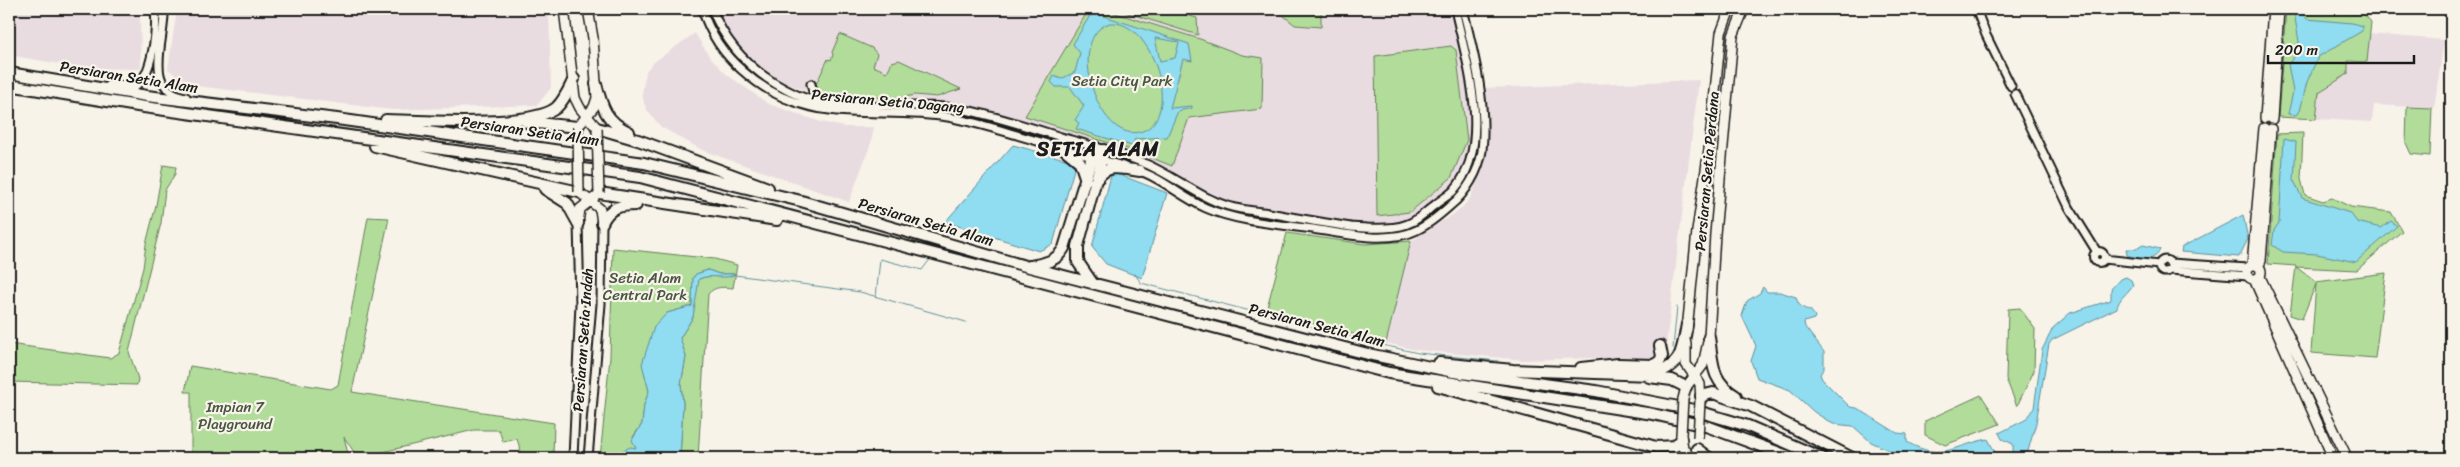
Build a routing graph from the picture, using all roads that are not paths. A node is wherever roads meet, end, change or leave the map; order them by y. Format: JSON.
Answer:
{"nodes":[{"id":1,"x":155,"y":9,"type":"edge"},
{"id":2,"x":164,"y":9,"type":"edge"},
{"id":3,"x":564,"y":9,"type":"edge"},
{"id":4,"x":588,"y":9,"type":"edge"},
{"id":5,"x":702,"y":9,"type":"edge"},
{"id":6,"x":712,"y":9,"type":"edge"},
{"id":7,"x":1455,"y":9,"type":"edge"},
{"id":8,"x":1463,"y":9,"type":"edge"},
{"id":9,"x":1730,"y":9,"type":"edge"},
{"id":10,"x":1739,"y":9,"type":"edge"},
{"id":11,"x":1744,"y":9,"type":"edge"},
{"id":12,"x":1976,"y":9,"type":"edge"},
{"id":13,"x":2273,"y":9,"type":"edge"},
{"id":14,"x":2279,"y":9,"type":"edge"},
{"id":15,"x":1733,"y":36,"type":"junction"},
{"id":16,"x":9,"y":72,"type":"edge"},
{"id":17,"x":574,"y":79,"type":"junction"},
{"id":18,"x":596,"y":84,"type":"junction"},
{"id":19,"x":811,"y":84,"type":"dead end"},
{"id":20,"x":9,"y":85,"type":"edge"},
{"id":21,"x":84,"y":86,"type":"junction"},
{"id":22,"x":780,"y":87,"type":"junction"},
{"id":23,"x":801,"y":91,"type":"dead end"},
{"id":24,"x":815,"y":100,"type":"junction"},
{"id":25,"x":212,"y":104,"type":"junction"},
{"id":26,"x":588,"y":116,"type":"junction"},
{"id":27,"x":337,"y":119,"type":"junction"},
{"id":28,"x":2269,"y":119,"type":"junction"},
{"id":29,"x":500,"y":120,"type":"junction"},
{"id":30,"x":578,"y":126,"type":"junction"},
{"id":31,"x":597,"y":128,"type":"junction"},
{"id":32,"x":312,"y":131,"type":"junction"},
{"id":33,"x":1063,"y":148,"type":"junction"},
{"id":34,"x":1098,"y":153,"type":"junction"},
{"id":35,"x":681,"y":156,"type":"junction"},
{"id":36,"x":1140,"y":171,"type":"junction"},
{"id":37,"x":1091,"y":181,"type":"junction"},
{"id":38,"x":533,"y":183,"type":"junction"},
{"id":39,"x":579,"y":192,"type":"junction"},
{"id":40,"x":599,"y":194,"type":"junction"},
{"id":41,"x":589,"y":201,"type":"junction"},
{"id":42,"x":801,"y":201,"type":"junction"},
{"id":43,"x":649,"y":202,"type":"junction"},
{"id":44,"x":578,"y":223,"type":"junction"},
{"id":45,"x":602,"y":223,"type":"junction"},
{"id":46,"x":840,"y":230,"type":"junction"},
{"id":47,"x":1025,"y":266,"type":"junction"},
{"id":48,"x":2253,"y":272,"type":"junction"},
{"id":49,"x":1093,"y":284,"type":"junction"},
{"id":50,"x":1687,"y":324,"type":"junction"},
{"id":51,"x":1710,"y":337,"type":"junction"},
{"id":52,"x":1660,"y":346,"type":"dead end"},
{"id":53,"x":1368,"y":354,"type":"junction"},
{"id":54,"x":1565,"y":371,"type":"junction"},
{"id":55,"x":1389,"y":373,"type":"junction"},
{"id":56,"x":1629,"y":374,"type":"junction"},
{"id":57,"x":1693,"y":377,"type":"junction"},
{"id":58,"x":1686,"y":388,"type":"junction"},
{"id":59,"x":1701,"y":398,"type":"junction"},
{"id":60,"x":1751,"y":406,"type":"junction"},
{"id":61,"x":1681,"y":438,"type":"junction"},
{"id":62,"x":1656,"y":447,"type":"junction"},
{"id":63,"x":1691,"y":456,"type":"edge"},
{"id":64,"x":573,"y":458,"type":"edge"},
{"id":65,"x":588,"y":458,"type":"edge"},
{"id":66,"x":1668,"y":458,"type":"edge"},
{"id":67,"x":1709,"y":458,"type":"edge"},
{"id":68,"x":1793,"y":458,"type":"edge"},
{"id":69,"x":1822,"y":458,"type":"edge"},
{"id":70,"x":1852,"y":458,"type":"edge"},
{"id":71,"x":2333,"y":458,"type":"edge"},
{"id":72,"x":2344,"y":458,"type":"edge"}],
"edges":[{"from":1,"to":21,"type":"street"},
{"from":2,"to":25,"type":"street"},
{"from":3,"to":17,"type":"main road"},
{"from":4,"to":18,"type":"main road"},
{"from":5,"to":33,"type":"street","name":"Persiaran Setia Dagang"},
{"from":6,"to":22,"type":"street","name":"Persiaran Setia Dagang"},
{"from":7,"to":34,"type":"street","name":"Persiaran Setia Dagang"},
{"from":8,"to":36,"type":"street","name":"Persiaran Setia Dagang"},
{"from":9,"to":50,"type":"main road","name":"Persiaran Setia Perdana"},
{"from":10,"to":15,"type":"main road"},
{"from":11,"to":15,"type":"main road","name":"Persiaran Setia Perdana"},
{"from":12,"to":48,"type":"street"},
{"from":13,"to":28,"type":"main road"},
{"from":14,"to":28,"type":"main road"},
{"from":15,"to":51,"type":"main road","name":"Persiaran Setia Perdana"},
{"from":16,"to":21,"type":"highway","name":"Persiaran Setia Alam"},
{"from":17,"to":26,"type":"main road"},
{"from":17,"to":29,"type":"highway"},
{"from":18,"to":26,"type":"main road"},
{"from":18,"to":35,"type":"highway"},
{"from":19,"to":24,"type":"street"},
{"from":20,"to":32,"type":"highway","name":"Persiaran Setia Alam"},
{"from":21,"to":25,"type":"highway","name":"Persiaran Setia Alam"},
{"from":22,"to":23,"type":"street"},
{"from":22,"to":24,"type":"street","name":"Persiaran Setia Dagang"},
{"from":24,"to":34,"type":"street","name":"Persiaran Setia Dagang"},
{"from":25,"to":27,"type":"highway","name":"Persiaran Setia Alam"},
{"from":26,"to":30,"type":"main road"},
{"from":26,"to":31,"type":"main road"},
{"from":27,"to":29,"type":"highway"},
{"from":27,"to":42,"type":"highway","name":"Persiaran Setia Alam"},
{"from":28,"to":48,"type":"main road"},
{"from":29,"to":30,"type":"highway"},
{"from":30,"to":39,"type":"main road","bridge":true},
{"from":31,"to":35,"type":"highway"},
{"from":31,"to":40,"type":"main road","bridge":true},
{"from":32,"to":38,"type":"highway"},
{"from":32,"to":46,"type":"highway","name":"Persiaran Setia Alam"},
{"from":33,"to":34,"type":"street","name":"Persiaran Setia Dagang"},
{"from":33,"to":37,"type":"highway"},
{"from":34,"to":36,"type":"street","name":"Persiaran Setia Dagang"},
{"from":34,"to":37,"type":"highway"},
{"from":35,"to":42,"type":"highway"},
{"from":36,"to":37,"type":"highway"},
{"from":37,"to":47,"type":"highway"},
{"from":37,"to":49,"type":"highway"},
{"from":38,"to":39,"type":"highway"},
{"from":38,"to":44,"type":"highway"},
{"from":39,"to":41,"type":"main road"},
{"from":40,"to":41,"type":"main road"},
{"from":40,"to":43,"type":"highway"},
{"from":41,"to":44,"type":"main road"},
{"from":41,"to":45,"type":"main road"},
{"from":42,"to":47,"type":"highway","name":"Persiaran Setia Alam"},
{"from":43,"to":45,"type":"highway"},
{"from":43,"to":46,"type":"highway"},
{"from":44,"to":64,"type":"street","name":"Persiaran Setia Indah"},
{"from":45,"to":65,"type":"street","name":"Persiaran Setia Indah"},
{"from":46,"to":55,"type":"highway","name":"Persiaran Setia Alam"},
{"from":47,"to":49,"type":"highway","name":"Persiaran Setia Alam"},
{"from":48,"to":71,"type":"main road"},
{"from":48,"to":72,"type":"main road"},
{"from":49,"to":53,"type":"highway","name":"Persiaran Setia Alam"},
{"from":50,"to":56,"type":"highway"},
{"from":50,"to":57,"type":"main road","name":"Persiaran Setia Perdana"},
{"from":51,"to":57,"type":"main road","name":"Persiaran Setia Perdana"},
{"from":51,"to":60,"type":"highway"},
{"from":52,"to":54,"type":"highway"},
{"from":53,"to":54,"type":"highway"},
{"from":53,"to":69,"type":"highway","name":"Persiaran Setia Alam"},
{"from":54,"to":56,"type":"highway"},
{"from":55,"to":62,"type":"highway"},
{"from":55,"to":68,"type":"highway","name":"Persiaran Setia Alam"},
{"from":56,"to":58,"type":"highway"},
{"from":57,"to":58,"type":"main road","name":"Persiaran Setia Perdana"},
{"from":57,"to":59,"type":"main road","name":"Persiaran Setia Perdana"},
{"from":58,"to":61,"type":"main road","name":"Persiaran Setia Perdana","bridge":true},
{"from":59,"to":60,"type":"highway"},
{"from":59,"to":63,"type":"main road","bridge":true},
{"from":60,"to":70,"type":"highway"},
{"from":61,"to":62,"type":"highway"},
{"from":61,"to":63,"type":"main road"},
{"from":62,"to":66,"type":"highway"},
{"from":63,"to":67,"type":"highway"}]}
